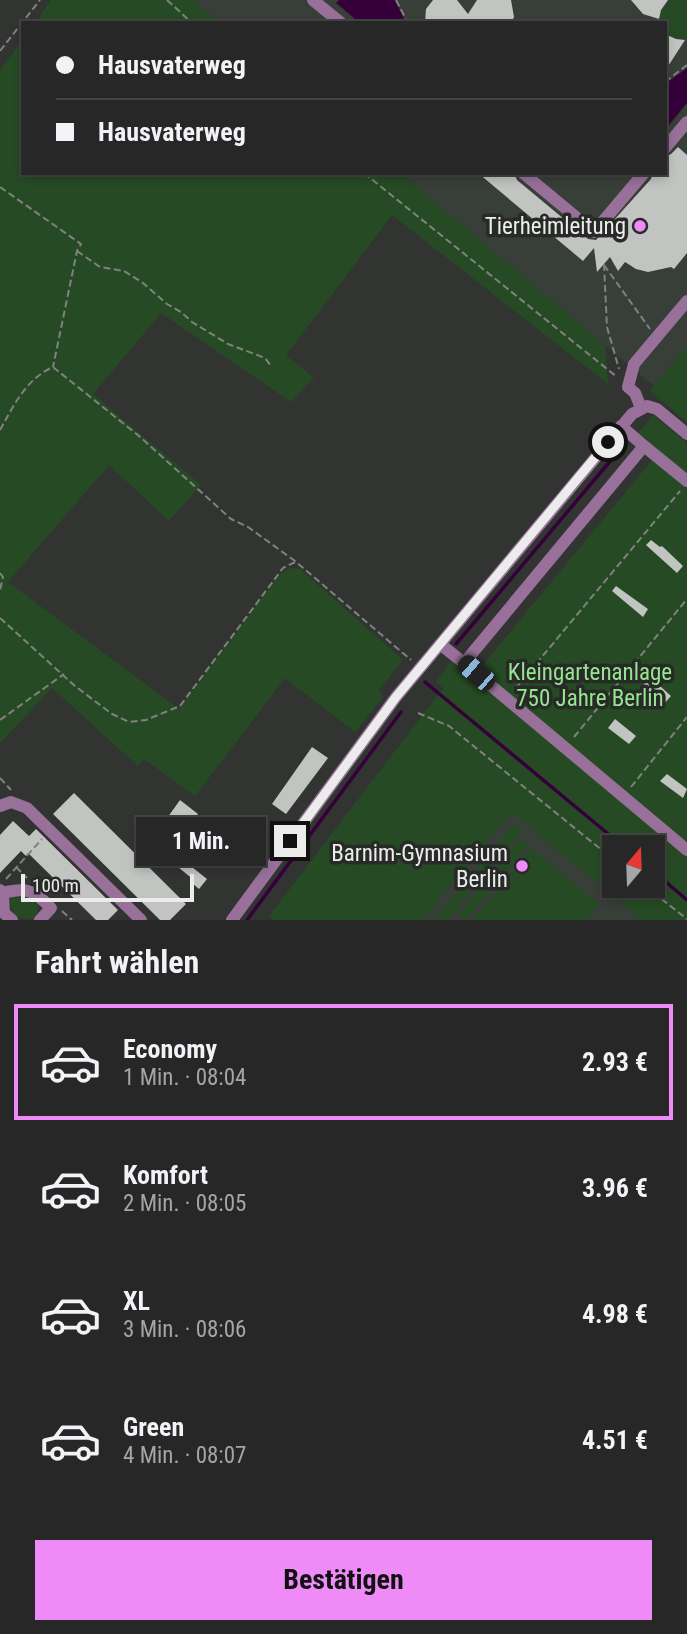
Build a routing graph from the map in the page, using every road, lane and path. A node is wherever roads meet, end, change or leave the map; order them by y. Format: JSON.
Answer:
{"nodes":[{"id":1,"x":40,"y":0,"type":"edge"},
{"id":2,"x":167,"y":0,"type":"edge"},
{"id":3,"x":313,"y":0,"type":"edge"},
{"id":4,"x":397,"y":0,"type":"edge"},
{"id":5,"x":330,"y":5,"type":"edge"},
{"id":6,"x":24,"y":21,"type":"edge"},
{"id":7,"x":190,"y":21,"type":"edge"},
{"id":8,"x":340,"y":21,"type":"edge"},
{"id":9,"x":407,"y":21,"type":"edge"},
{"id":10,"x":21,"y":24,"type":"edge"},
{"id":11,"x":0,"y":51,"type":"edge"},
{"id":12,"x":687,"y":65,"type":"edge"},
{"id":13,"x":667,"y":80,"type":"edge"},
{"id":14,"x":687,"y":122,"type":"edge"},
{"id":15,"x":667,"y":146,"type":"edge"},
{"id":16,"x":366,"y":175,"type":"edge"},
{"id":17,"x":525,"y":175,"type":"edge"},
{"id":18,"x":642,"y":175,"type":"edge"},
{"id":19,"x":0,"y":187,"type":"edge"},
{"id":20,"x":77,"y":251,"type":"junction"},
{"id":21,"x":687,"y":301,"type":"edge"},
{"id":22,"x":657,"y":337,"type":"junction"},
{"id":23,"x":271,"y":366,"type":"dead end"},
{"id":24,"x":53,"y":367,"type":"junction"},
{"id":25,"x":606,"y":368,"type":"dead end"},
{"id":26,"x":47,"y":370,"type":"junction"},
{"id":27,"x":51,"y":374,"type":"dead end"},
{"id":28,"x":628,"y":387,"type":"junction"},
{"id":29,"x":641,"y":408,"type":"junction"},
{"id":30,"x":621,"y":426,"type":"junction"},
{"id":31,"x":0,"y":430,"type":"edge"},
{"id":32,"x":687,"y":434,"type":"edge"},
{"id":33,"x":644,"y":446,"type":"junction"},
{"id":34,"x":687,"y":481,"type":"edge"},
{"id":35,"x":678,"y":492,"type":"dead end"},
{"id":36,"x":295,"y":561,"type":"junction"},
{"id":37,"x":0,"y":573,"type":"edge"},
{"id":38,"x":0,"y":590,"type":"edge"},
{"id":39,"x":687,"y":599,"type":"edge"},
{"id":40,"x":0,"y":618,"type":"edge"},
{"id":41,"x":440,"y":644,"type":"junction"},
{"id":42,"x":464,"y":663,"type":"junction"},
{"id":43,"x":420,"y":668,"type":"junction"},
{"id":44,"x":64,"y":674,"type":"junction"},
{"id":45,"x":506,"y":699,"type":"junction"},
{"id":46,"x":418,"y":713,"type":"dead end"},
{"id":47,"x":687,"y":717,"type":"edge"},
{"id":48,"x":0,"y":720,"type":"edge"},
{"id":49,"x":564,"y":749,"type":"junction"},
{"id":50,"x":0,"y":778,"type":"edge"},
{"id":51,"x":9,"y":788,"type":"dead end"},
{"id":52,"x":623,"y":797,"type":"junction"},
{"id":53,"x":0,"y":806,"type":"edge"},
{"id":54,"x":50,"y":830,"type":"junction"},
{"id":55,"x":602,"y":850,"type":"edge"},
{"id":56,"x":687,"y":850,"type":"edge"},
{"id":57,"x":1,"y":889,"type":"edge"},
{"id":58,"x":660,"y":898,"type":"edge"},
{"id":59,"x":5,"y":917,"type":"edge"},
{"id":60,"x":687,"y":919,"type":"edge"},
{"id":61,"x":40,"y":920,"type":"edge"},
{"id":62,"x":141,"y":920,"type":"edge"},
{"id":63,"x":232,"y":920,"type":"edge"}],
"edges":[{"from":1,"to":6,"type":"path"},
{"from":2,"to":7,"type":"path"},
{"from":3,"to":5,"type":"street"},
{"from":4,"to":9,"type":"path"},
{"from":5,"to":8,"type":"street"},
{"from":10,"to":11,"type":"path"},
{"from":12,"to":13,"type":"path"},
{"from":14,"to":15,"type":"street"},
{"from":16,"to":25,"type":"path"},
{"from":17,"to":18,"type":"street"},
{"from":19,"to":20,"type":"path"},
{"from":20,"to":23,"type":"path"},
{"from":20,"to":24,"type":"path"},
{"from":21,"to":22,"type":"street"},
{"from":22,"to":28,"type":"street"},
{"from":22,"to":28,"type":"path"},
{"from":24,"to":26,"type":"path"},
{"from":24,"to":36,"type":"path"},
{"from":26,"to":27,"type":"path"},
{"from":26,"to":31,"type":"path"},
{"from":28,"to":29,"type":"street"},
{"from":29,"to":30,"type":"street"},
{"from":29,"to":32,"type":"street"},
{"from":30,"to":33,"type":"street"},
{"from":30,"to":41,"type":"street"},
{"from":33,"to":34,"type":"street"},
{"from":33,"to":42,"type":"street"},
{"from":35,"to":45,"type":"path"},
{"from":36,"to":43,"type":"path"},
{"from":36,"to":44,"type":"path"},
{"from":37,"to":38,"type":"path"},
{"from":39,"to":49,"type":"path"},
{"from":40,"to":44,"type":"path"},
{"from":41,"to":42,"type":"street"},
{"from":41,"to":43,"type":"street"},
{"from":42,"to":45,"type":"street"},
{"from":43,"to":63,"type":"street"},
{"from":44,"to":48,"type":"path"},
{"from":45,"to":49,"type":"street"},
{"from":46,"to":55,"type":"path"},
{"from":47,"to":52,"type":"path"},
{"from":49,"to":52,"type":"street"},
{"from":50,"to":51,"type":"path"},
{"from":52,"to":56,"type":"street"},
{"from":53,"to":54,"type":"street"},
{"from":54,"to":57,"type":"path"},
{"from":54,"to":62,"type":"street"},
{"from":57,"to":59,"type":"street"},
{"from":57,"to":61,"type":"street"},
{"from":58,"to":60,"type":"path"}]}
